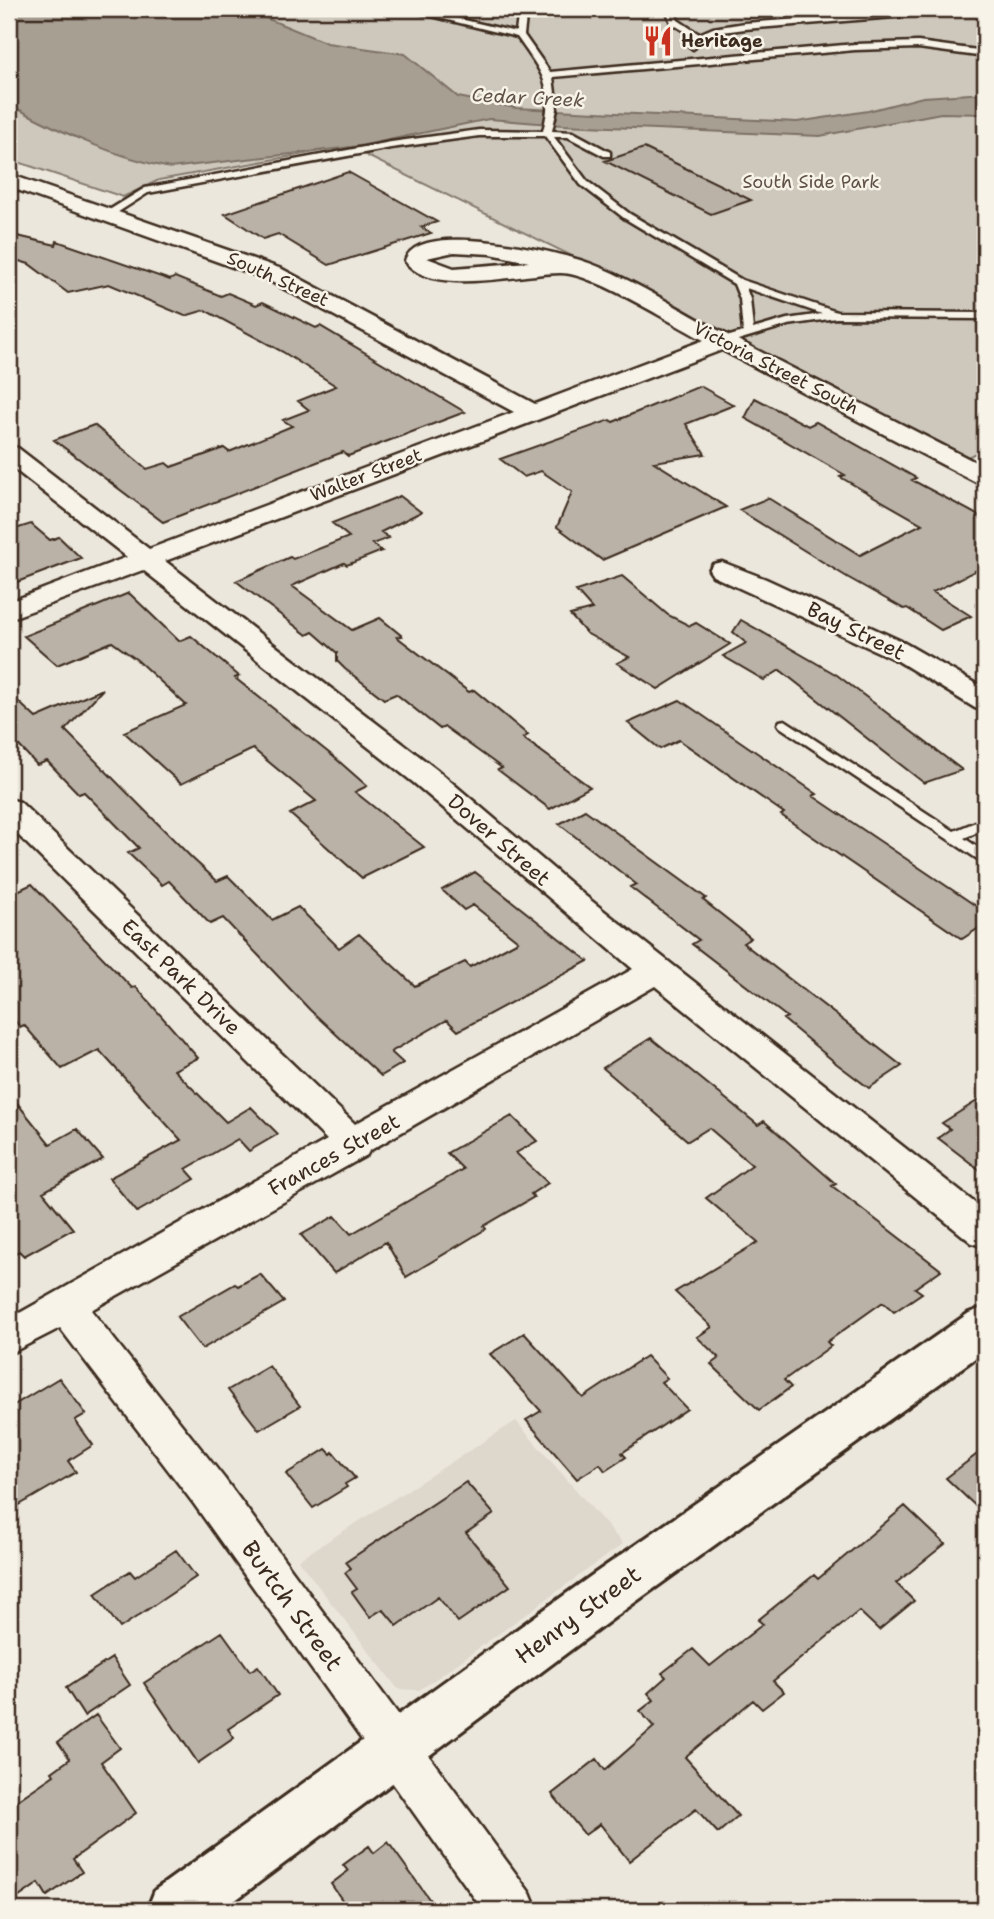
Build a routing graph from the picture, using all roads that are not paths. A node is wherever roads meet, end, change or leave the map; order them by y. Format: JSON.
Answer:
{"nodes":[{"id":1,"x":407,"y":9,"type":"edge"},
{"id":2,"x":523,"y":9,"type":"edge"},
{"id":3,"x":670,"y":9,"type":"edge"},
{"id":4,"x":970,"y":9,"type":"edge"},
{"id":5,"x":922,"y":11,"type":"edge"},
{"id":6,"x":430,"y":12,"type":"edge"},
{"id":7,"x":520,"y":35,"type":"junction"},
{"id":8,"x":695,"y":38,"type":"junction"},
{"id":9,"x":985,"y":54,"type":"edge"},
{"id":10,"x":699,"y":60,"type":"junction"},
{"id":11,"x":548,"y":75,"type":"junction"},
{"id":12,"x":548,"y":129,"type":"junction"},
{"id":13,"x":607,"y":153,"type":"dead end"},
{"id":14,"x":9,"y":180,"type":"edge"},
{"id":15,"x":109,"y":214,"type":"junction"},
{"id":16,"x":564,"y":264,"type":"junction"},
{"id":17,"x":738,"y":282,"type":"junction"},
{"id":18,"x":836,"y":315,"type":"junction"},
{"id":19,"x":985,"y":316,"type":"edge"},
{"id":20,"x":748,"y":332,"type":"junction"},
{"id":21,"x":724,"y":341,"type":"junction"},
{"id":22,"x":532,"y":412,"type":"junction"},
{"id":23,"x":9,"y":453,"type":"edge"},
{"id":24,"x":985,"y":477,"type":"edge"},
{"id":25,"x":147,"y":559,"type":"junction"},
{"id":26,"x":722,"y":570,"type":"dead end"},
{"id":27,"x":9,"y":611,"type":"edge"},
{"id":28,"x":985,"y":702,"type":"edge"},
{"id":29,"x":785,"y":724,"type":"dead end"},
{"id":30,"x":9,"y":809,"type":"edge"},
{"id":31,"x":985,"y":823,"type":"edge"},
{"id":32,"x":953,"y":837,"type":"junction"},
{"id":33,"x":985,"y":859,"type":"edge"},
{"id":34,"x":657,"y":970,"type":"junction"},
{"id":35,"x":354,"y":1144,"type":"junction"},
{"id":36,"x":985,"y":1232,"type":"edge"},
{"id":37,"x":65,"y":1306,"type":"junction"},
{"id":38,"x":985,"y":1326,"type":"edge"},
{"id":39,"x":9,"y":1338,"type":"edge"},
{"id":40,"x":393,"y":1749,"type":"junction"},
{"id":41,"x":175,"y":1910,"type":"edge"},
{"id":42,"x":513,"y":1910,"type":"edge"}],
"edges":[{"from":1,"to":6,"type":"lane"},
{"from":2,"to":7,"type":"lane"},
{"from":3,"to":8,"type":"lane"},
{"from":4,"to":5,"type":"lane"},
{"from":5,"to":8,"type":"lane"},
{"from":6,"to":7,"type":"lane"},
{"from":7,"to":11,"type":"lane"},
{"from":8,"to":10,"type":"lane"},
{"from":9,"to":10,"type":"lane"},
{"from":10,"to":11,"type":"lane"},
{"from":11,"to":12,"type":"lane"},
{"from":12,"to":13,"type":"lane"},
{"from":12,"to":15,"type":"lane"},
{"from":12,"to":17,"type":"lane"},
{"from":14,"to":15,"type":"street","name":"South Street"},
{"from":15,"to":22,"type":"street","name":"South Street"},
{"from":16,"to":16,"type":"street","name":"Victoria Street South"},
{"from":16,"to":21,"type":"street","name":"Victoria Street South"},
{"from":17,"to":18,"type":"lane"},
{"from":17,"to":20,"type":"lane"},
{"from":18,"to":19,"type":"lane"},
{"from":18,"to":20,"type":"lane"},
{"from":20,"to":21,"type":"lane"},
{"from":21,"to":22,"type":"street","name":"Walter Street"},
{"from":21,"to":24,"type":"street","name":"Victoria Street South"},
{"from":22,"to":25,"type":"street","name":"Walter Street"},
{"from":23,"to":25,"type":"street","name":"Dover Street"},
{"from":25,"to":27,"type":"street","name":"Walter Street"},
{"from":25,"to":34,"type":"street","name":"Dover Street"},
{"from":26,"to":28,"type":"street","name":"Bay Street"},
{"from":29,"to":32,"type":"lane"},
{"from":30,"to":35,"type":"street","name":"East Park Drive"},
{"from":31,"to":32,"type":"lane"},
{"from":32,"to":33,"type":"lane"},
{"from":34,"to":35,"type":"street","name":"Frances Street"},
{"from":34,"to":36,"type":"street","name":"Dover Street"},
{"from":35,"to":37,"type":"street","name":"Frances Street"},
{"from":37,"to":39,"type":"street","name":"Frances Street"},
{"from":37,"to":40,"type":"street","name":"Burtch Street"},
{"from":38,"to":40,"type":"main road","name":"Henry Street"},
{"from":40,"to":41,"type":"main road","name":"Henry Street"},
{"from":40,"to":42,"type":"street","name":"Burtch Street"}]}
